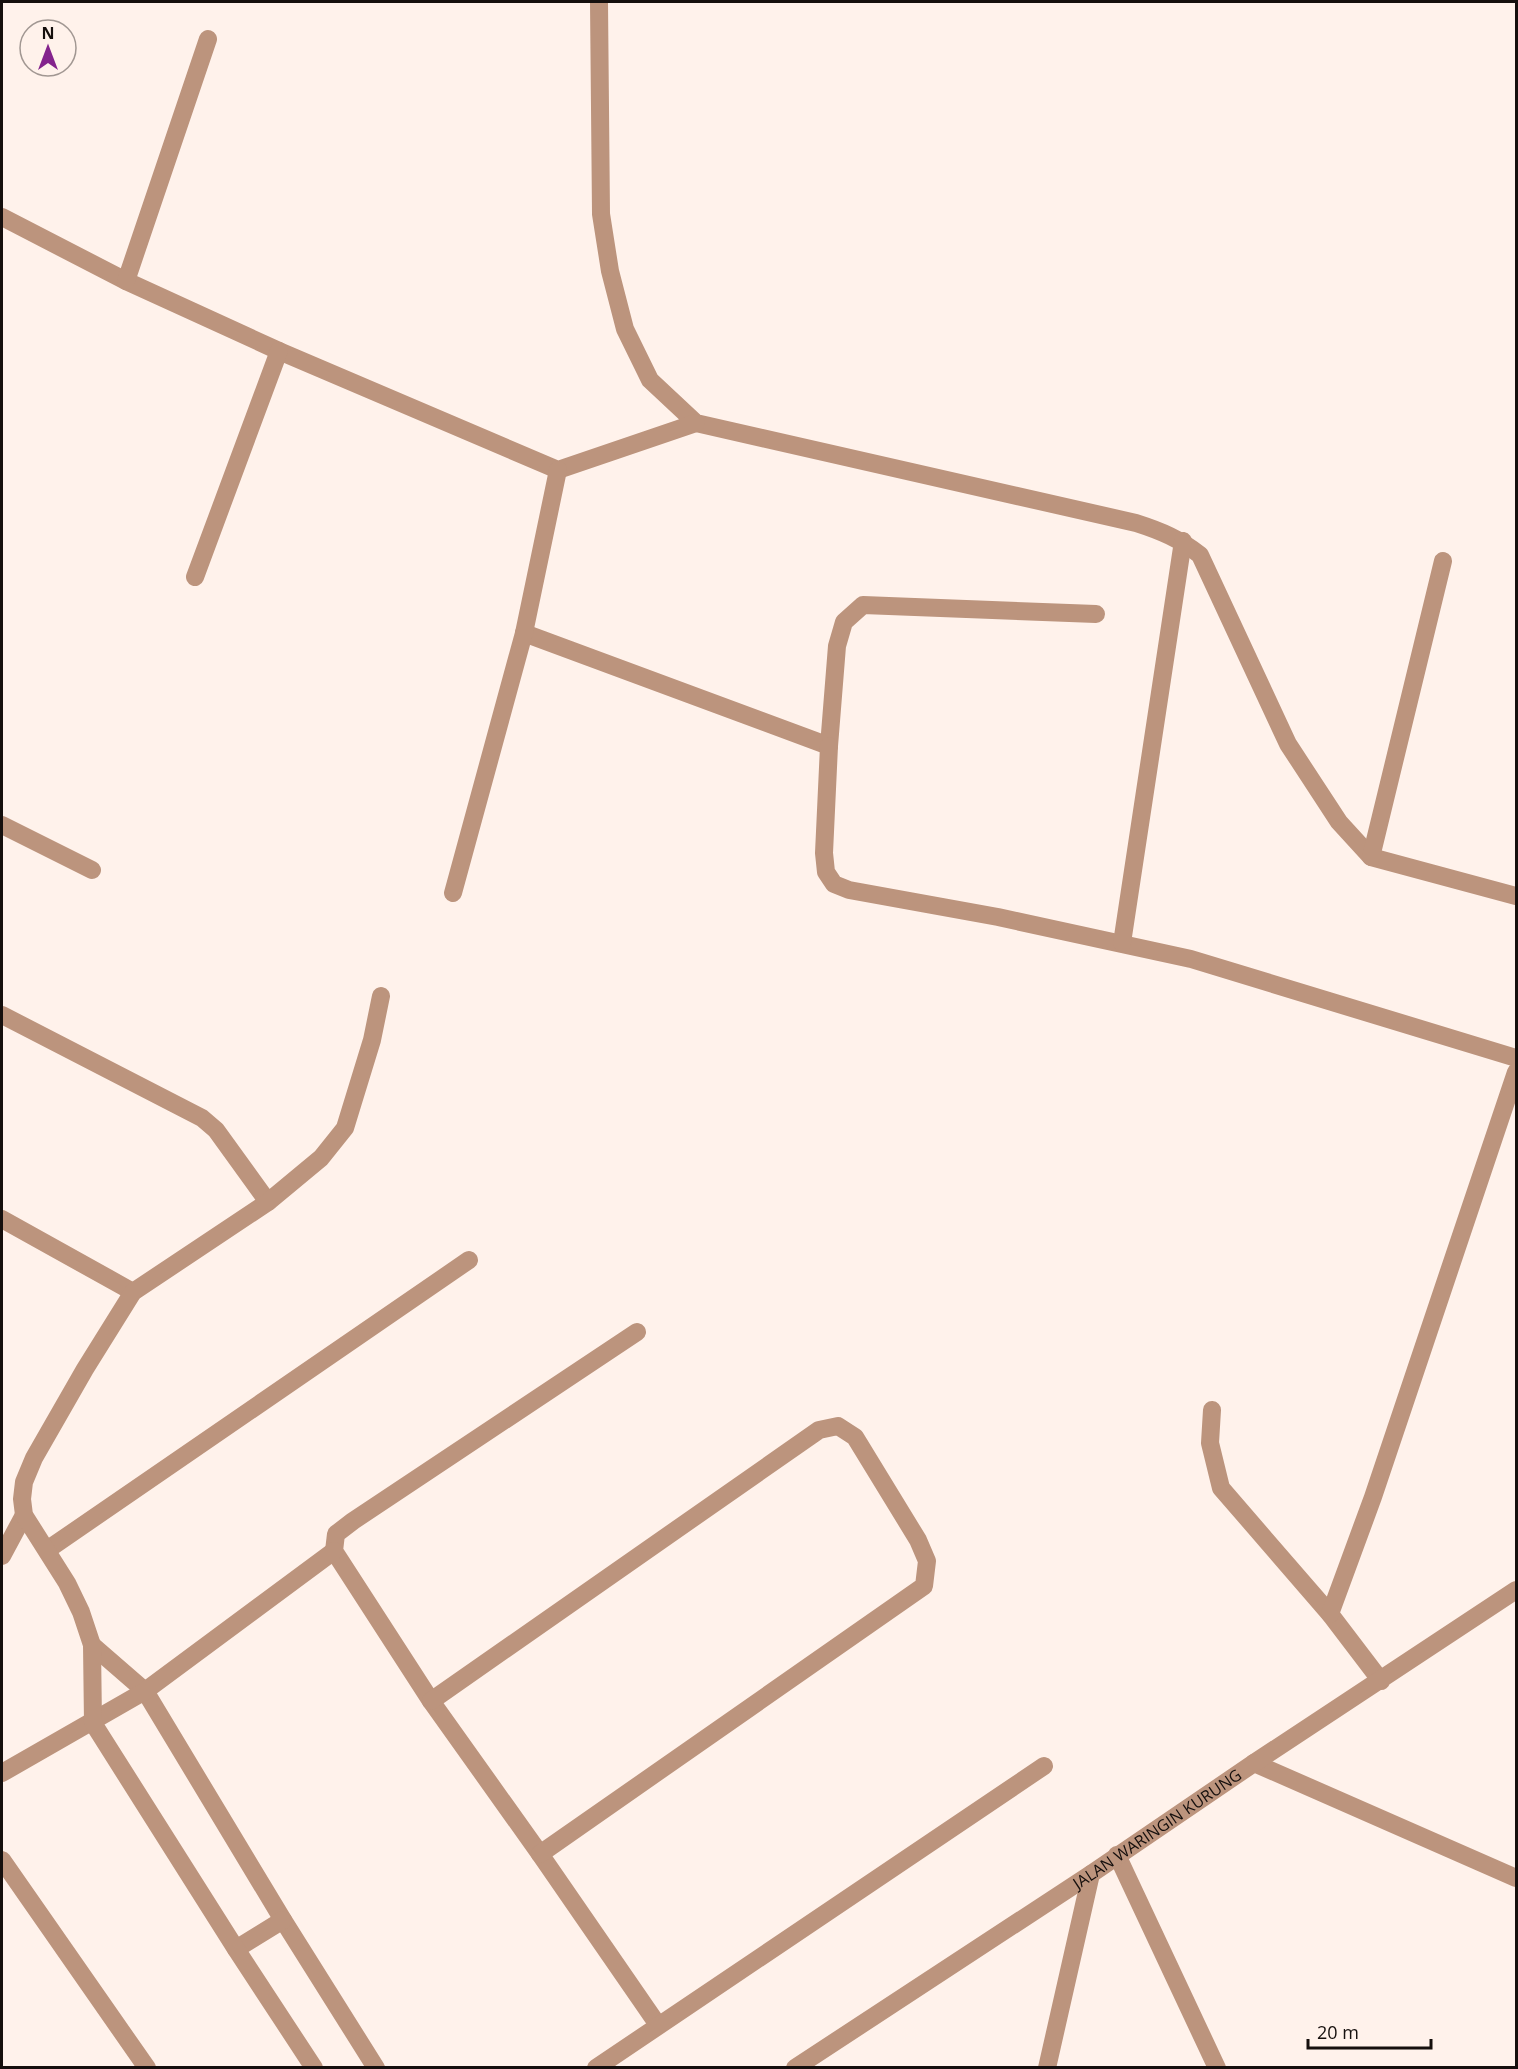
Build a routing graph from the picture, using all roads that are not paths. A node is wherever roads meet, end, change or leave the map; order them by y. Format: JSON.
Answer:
{"nodes":[{"id":1,"x":599,"y":2,"type":"edge"},
{"id":2,"x":208,"y":39,"type":"dead end"},
{"id":3,"x":2,"y":217,"type":"edge"},
{"id":4,"x":126,"y":281,"type":"junction"},
{"id":5,"x":279,"y":351,"type":"junction"},
{"id":6,"x":696,"y":423,"type":"junction"},
{"id":7,"x":558,"y":470,"type":"junction"},
{"id":8,"x":1183,"y":542,"type":"junction"},
{"id":9,"x":1443,"y":561,"type":"dead end"},
{"id":10,"x":195,"y":577,"type":"dead end"},
{"id":11,"x":1096,"y":614,"type":"dead end"},
{"id":12,"x":524,"y":633,"type":"junction"},
{"id":13,"x":829,"y":746,"type":"junction"},
{"id":14,"x":2,"y":825,"type":"edge"},
{"id":15,"x":1371,"y":857,"type":"junction"},
{"id":16,"x":92,"y":870,"type":"dead end"},
{"id":17,"x":453,"y":893,"type":"dead end"},
{"id":18,"x":1516,"y":896,"type":"edge"},
{"id":19,"x":1122,"y":943,"type":"junction"},
{"id":20,"x":381,"y":996,"type":"dead end"},
{"id":21,"x":2,"y":1015,"type":"edge"},
{"id":22,"x":1516,"y":1058,"type":"edge"},
{"id":23,"x":1516,"y":1072,"type":"edge"},
{"id":24,"x":268,"y":1202,"type":"junction"},
{"id":25,"x":2,"y":1219,"type":"edge"},
{"id":26,"x":469,"y":1260,"type":"dead end"},
{"id":27,"x":133,"y":1292,"type":"junction"},
{"id":28,"x":638,"y":1332,"type":"dead end"},
{"id":29,"x":1212,"y":1410,"type":"dead end"},
{"id":30,"x":24,"y":1515,"type":"junction"},
{"id":31,"x":47,"y":1550,"type":"junction"},
{"id":32,"x":334,"y":1551,"type":"junction"},
{"id":33,"x":2,"y":1556,"type":"edge"},
{"id":34,"x":1516,"y":1590,"type":"edge"},
{"id":35,"x":1330,"y":1614,"type":"junction"},
{"id":36,"x":92,"y":1645,"type":"junction"},
{"id":37,"x":1381,"y":1681,"type":"junction"},
{"id":38,"x":145,"y":1691,"type":"junction"},
{"id":39,"x":431,"y":1701,"type":"junction"},
{"id":40,"x":93,"y":1723,"type":"junction"},
{"id":41,"x":1254,"y":1763,"type":"junction"},
{"id":42,"x":1044,"y":1766,"type":"dead end"},
{"id":43,"x":2,"y":1773,"type":"edge"},
{"id":44,"x":540,"y":1854,"type":"junction"},
{"id":45,"x":1116,"y":1855,"type":"junction"},
{"id":46,"x":2,"y":1860,"type":"edge"},
{"id":47,"x":1091,"y":1874,"type":"junction"},
{"id":48,"x":1516,"y":1878,"type":"edge"},
{"id":49,"x":283,"y":1920,"type":"junction"},
{"id":50,"x":236,"y":1948,"type":"junction"},
{"id":51,"x":658,"y":2025,"type":"junction"},
{"id":52,"x":147,"y":2067,"type":"edge"},
{"id":53,"x":314,"y":2067,"type":"edge"},
{"id":54,"x":376,"y":2067,"type":"edge"},
{"id":55,"x":596,"y":2067,"type":"edge"},
{"id":56,"x":795,"y":2067,"type":"edge"},
{"id":57,"x":1047,"y":2067,"type":"edge"},
{"id":58,"x":1217,"y":2067,"type":"edge"}],
"edges":[{"from":1,"to":6,"type":"street"},
{"from":2,"to":4,"type":"street"},
{"from":3,"to":4,"type":"street"},
{"from":4,"to":5,"type":"street"},
{"from":5,"to":7,"type":"street"},
{"from":5,"to":10,"type":"street"},
{"from":6,"to":7,"type":"street"},
{"from":6,"to":8,"type":"street"},
{"from":7,"to":12,"type":"street"},
{"from":8,"to":15,"type":"street"},
{"from":8,"to":19,"type":"street"},
{"from":9,"to":15,"type":"street"},
{"from":11,"to":13,"type":"street"},
{"from":12,"to":13,"type":"street"},
{"from":12,"to":17,"type":"street"},
{"from":13,"to":19,"type":"street"},
{"from":14,"to":16,"type":"street"},
{"from":15,"to":18,"type":"street"},
{"from":19,"to":22,"type":"street"},
{"from":20,"to":24,"type":"street"},
{"from":21,"to":24,"type":"street"},
{"from":23,"to":35,"type":"street"},
{"from":24,"to":27,"type":"street"},
{"from":25,"to":27,"type":"street"},
{"from":26,"to":31,"type":"street"},
{"from":27,"to":30,"type":"street"},
{"from":28,"to":32,"type":"street"},
{"from":29,"to":35,"type":"street"},
{"from":30,"to":31,"type":"street"},
{"from":30,"to":33,"type":"street"},
{"from":31,"to":36,"type":"street"},
{"from":32,"to":38,"type":"street"},
{"from":32,"to":39,"type":"street"},
{"from":34,"to":37,"type":"street","name":"JALAN WARINGIN KURUNG"},
{"from":35,"to":37,"type":"street"},
{"from":36,"to":38,"type":"street"},
{"from":36,"to":40,"type":"street"},
{"from":37,"to":41,"type":"street","name":"JALAN WARINGIN KURUNG"},
{"from":38,"to":40,"type":"street"},
{"from":38,"to":49,"type":"street"},
{"from":39,"to":44,"type":"street"},
{"from":39,"to":44,"type":"street"},
{"from":40,"to":43,"type":"street"},
{"from":40,"to":50,"type":"street"},
{"from":41,"to":45,"type":"street","name":"JALAN WARINGIN KURUNG"},
{"from":41,"to":48,"type":"street"},
{"from":42,"to":51,"type":"street"},
{"from":44,"to":51,"type":"street"},
{"from":45,"to":47,"type":"street","name":"JALAN WARINGIN KURUNG"},
{"from":45,"to":58,"type":"street"},
{"from":46,"to":52,"type":"street"},
{"from":47,"to":56,"type":"street","name":"JALAN WARINGIN KURUNG"},
{"from":47,"to":57,"type":"street"},
{"from":49,"to":50,"type":"street"},
{"from":49,"to":54,"type":"street"},
{"from":50,"to":53,"type":"street"},
{"from":51,"to":55,"type":"street"}]}
